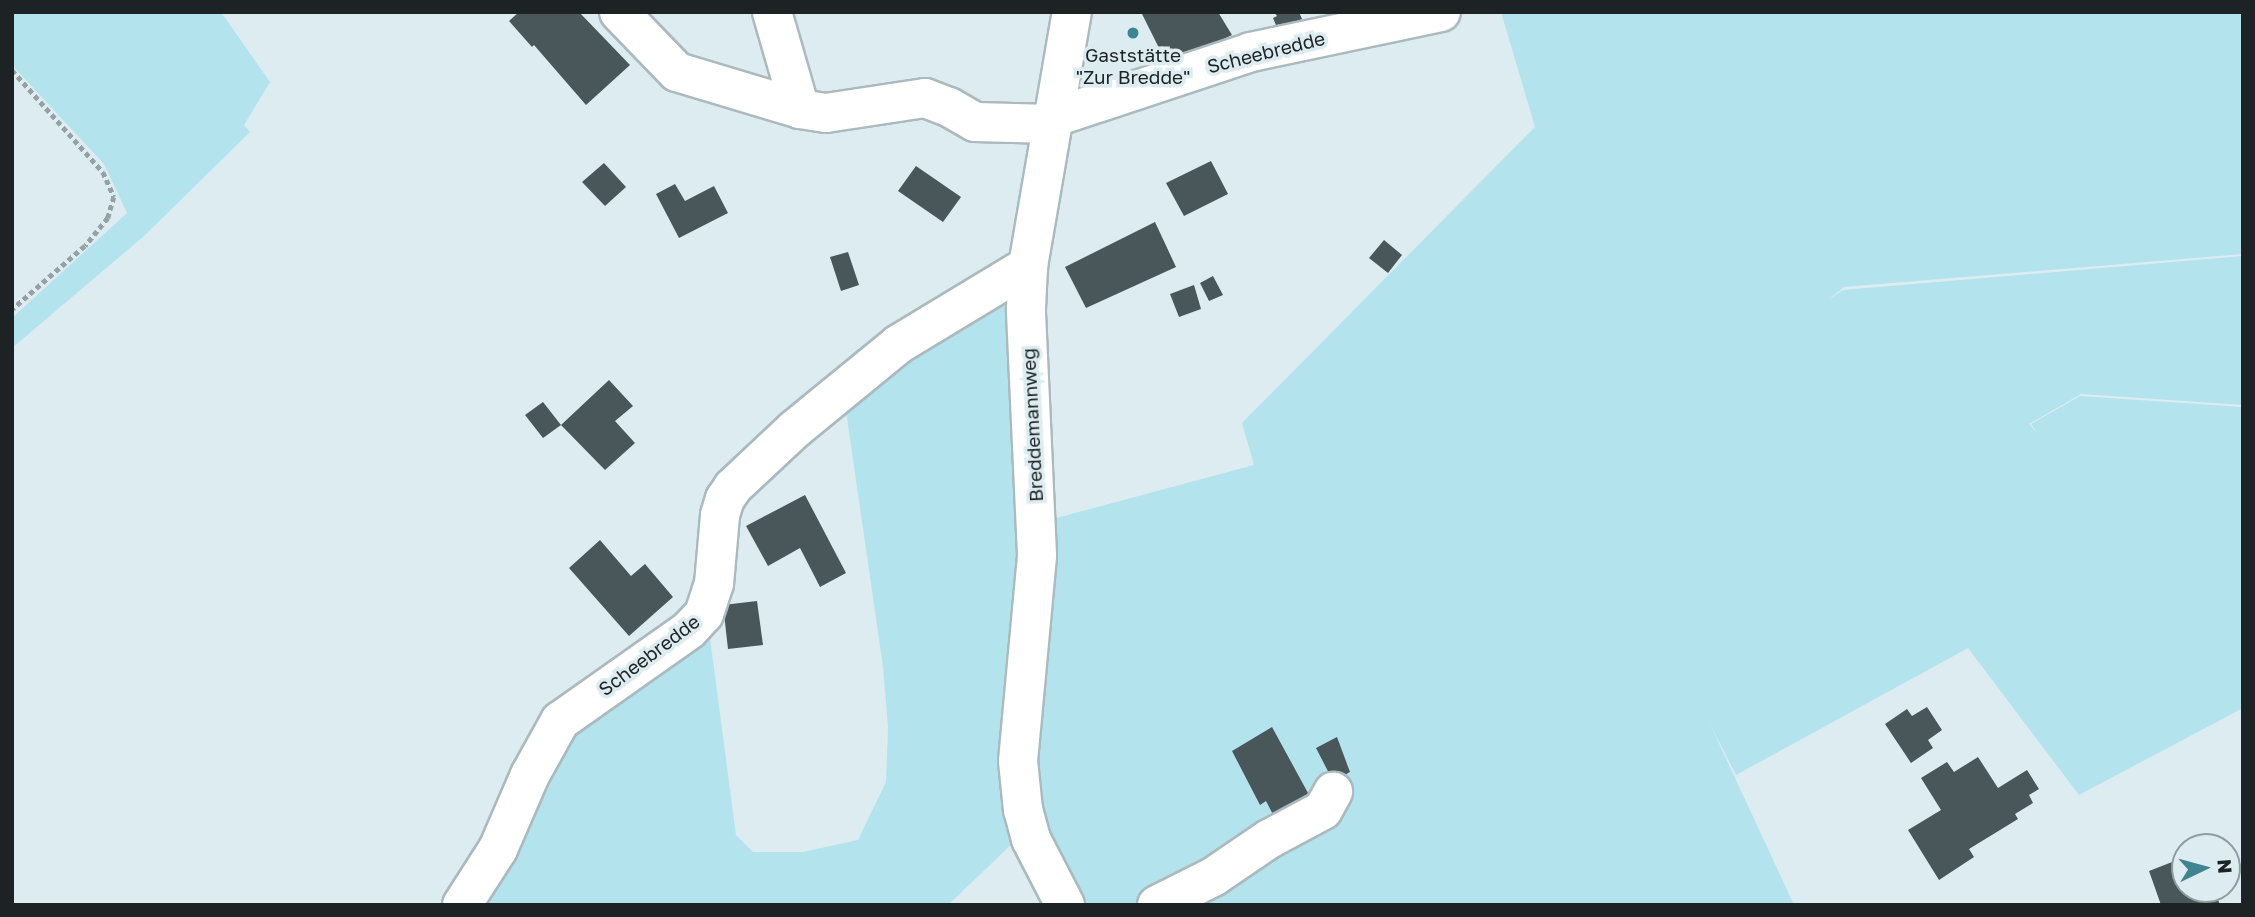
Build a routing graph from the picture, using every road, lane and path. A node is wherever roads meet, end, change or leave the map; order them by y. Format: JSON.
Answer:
{"nodes":[{"id":1,"x":619,"y":12,"type":"edge"},
{"id":2,"x":772,"y":12,"type":"edge"},
{"id":3,"x":1072,"y":12,"type":"edge"},
{"id":4,"x":1441,"y":12,"type":"edge"},
{"id":5,"x":12,"y":71,"type":"edge"},
{"id":6,"x":800,"y":109,"type":"junction"},
{"id":7,"x":1054,"y":120,"type":"junction"},
{"id":8,"x":1028,"y":266,"type":"junction"},
{"id":9,"x":12,"y":310,"type":"edge"},
{"id":10,"x":1333,"y":792,"type":"dead end"},
{"id":11,"x":462,"y":905,"type":"edge"},
{"id":12,"x":1065,"y":905,"type":"edge"},
{"id":13,"x":1157,"y":905,"type":"edge"}],
"edges":[{"from":1,"to":6,"type":"street","name":"Scheebredde"},
{"from":2,"to":6,"type":"street"},
{"from":3,"to":7,"type":"street","name":"Breddemannweg"},
{"from":4,"to":7,"type":"street","name":"Scheebredde"},
{"from":5,"to":9,"type":"path"},
{"from":6,"to":7,"type":"street","name":"Scheebredde"},
{"from":7,"to":8,"type":"street","name":"Breddemannweg"},
{"from":8,"to":11,"type":"street","name":"Scheebredde"},
{"from":8,"to":12,"type":"street","name":"Breddemannweg"},
{"from":10,"to":13,"type":"street"}]}
